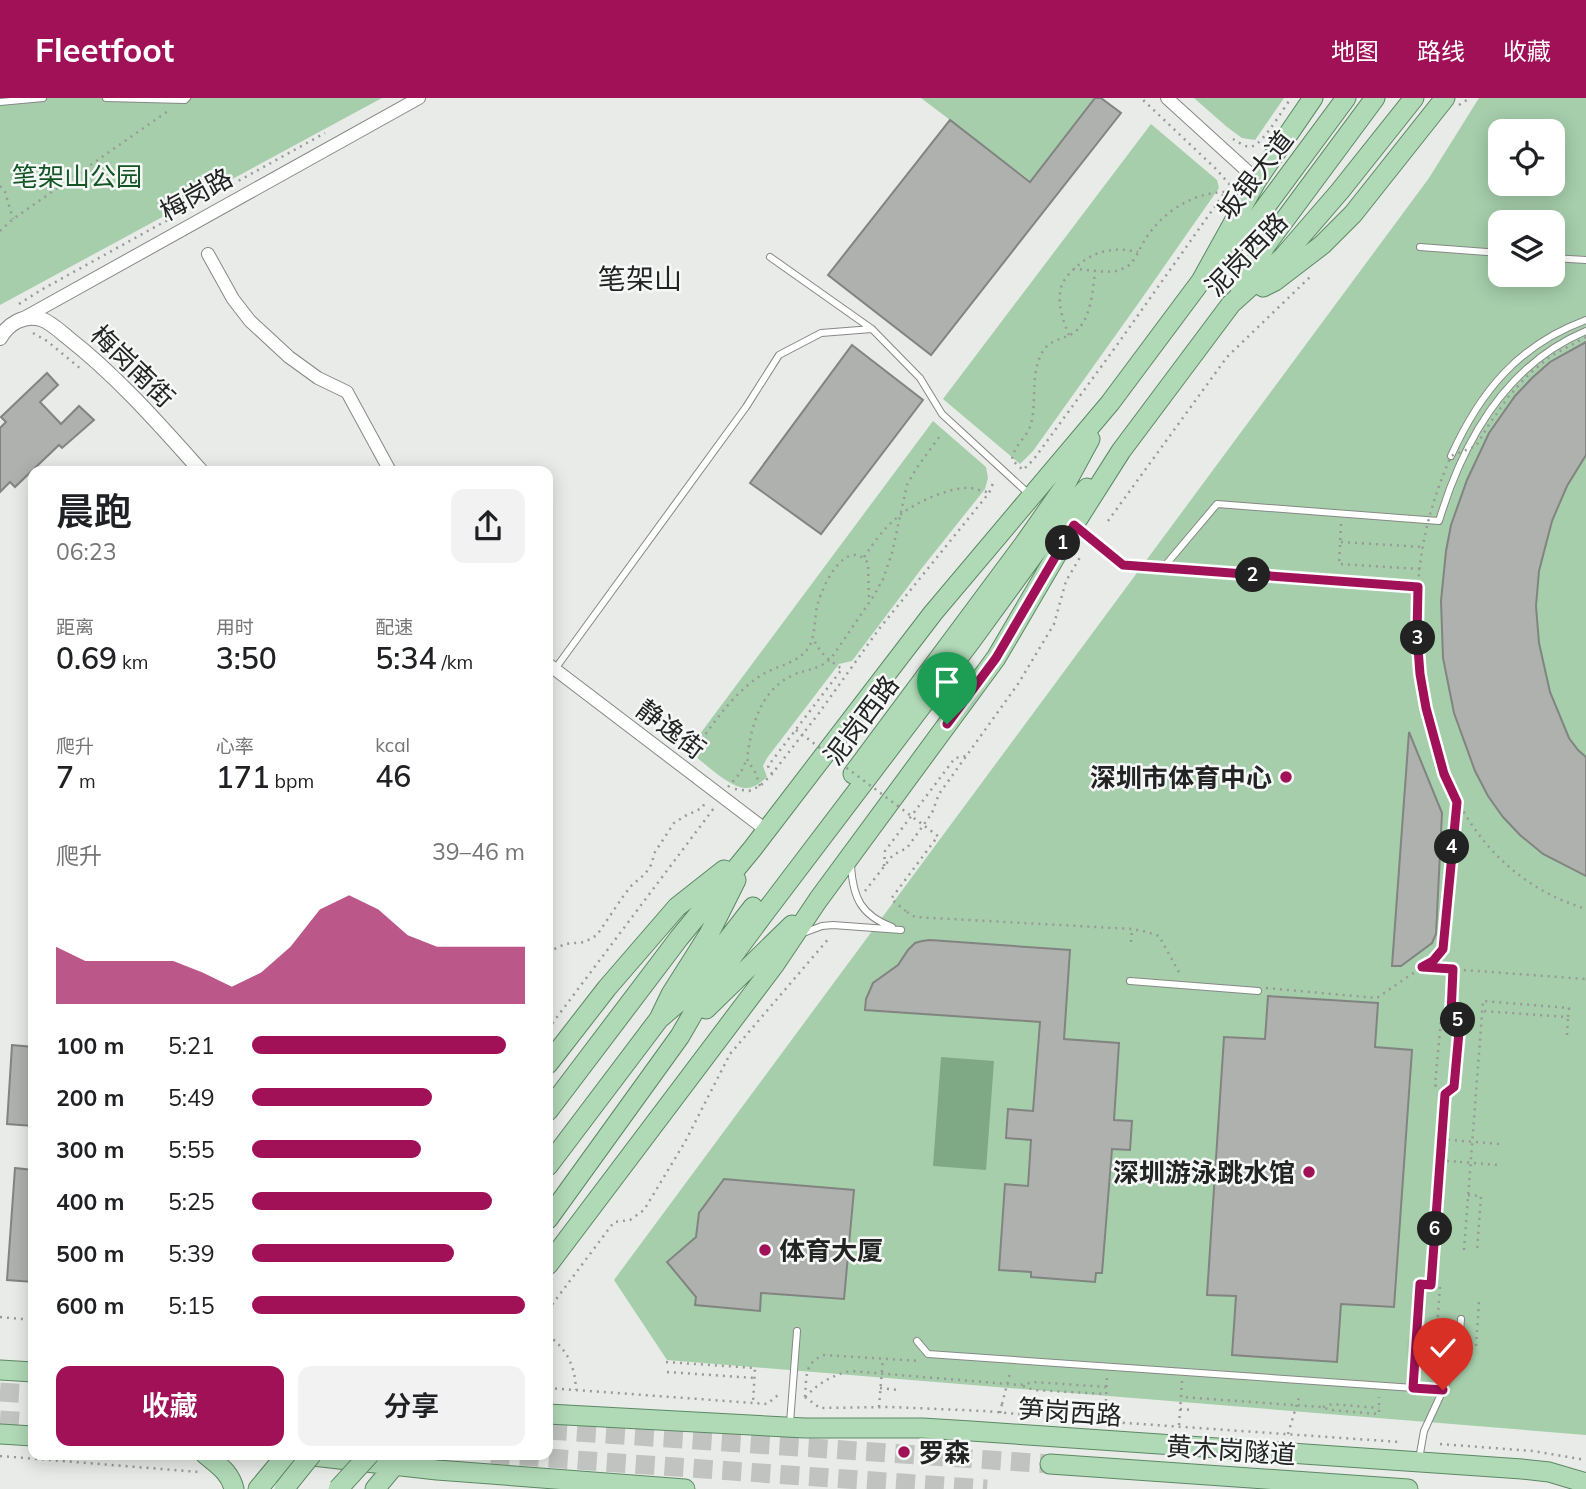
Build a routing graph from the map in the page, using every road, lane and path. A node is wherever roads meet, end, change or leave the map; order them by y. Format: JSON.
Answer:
{"nodes":[{"id":1,"x":43,"y":98,"type":"edge"},
{"id":2,"x":106,"y":98,"type":"edge"},
{"id":3,"x":419,"y":98,"type":"edge"},
{"id":4,"x":1141,"y":98,"type":"edge"},
{"id":5,"x":1291,"y":98,"type":"edge"},
{"id":6,"x":1313,"y":98,"type":"edge"},
{"id":7,"x":1346,"y":98,"type":"edge"},
{"id":8,"x":1375,"y":98,"type":"edge"},
{"id":9,"x":1470,"y":98,"type":"edge"},
{"id":10,"x":186,"y":99,"type":"edge"},
{"id":11,"x":1171,"y":99,"type":"edge"},
{"id":12,"x":1452,"y":101,"type":"edge"},
{"id":13,"x":0,"y":102,"type":"edge"},
{"id":14,"x":1413,"y":102,"type":"edge"},
{"id":15,"x":329,"y":131,"type":"dead end"},
{"id":16,"x":1254,"y":146,"type":"dead end"},
{"id":17,"x":1257,"y":180,"type":"junction"},
{"id":18,"x":0,"y":186,"type":"edge"},
{"id":19,"x":1226,"y":191,"type":"junction"},
{"id":20,"x":13,"y":219,"type":"junction"},
{"id":21,"x":0,"y":231,"type":"edge"},
{"id":22,"x":1420,"y":247,"type":"dead end"},
{"id":23,"x":1138,"y":252,"type":"junction"},
{"id":24,"x":1488,"y":252,"type":"edge"},
{"id":25,"x":208,"y":254,"type":"dead end"},
{"id":26,"x":770,"y":257,"type":"dead end"},
{"id":27,"x":1565,"y":259,"type":"edge"},
{"id":28,"x":1586,"y":260,"type":"edge"},
{"id":29,"x":1073,"y":269,"type":"junction"},
{"id":30,"x":1318,"y":269,"type":"dead end"},
{"id":31,"x":1095,"y":270,"type":"junction"},
{"id":32,"x":1200,"y":281,"type":"junction"},
{"id":33,"x":41,"y":290,"type":"dead end"},
{"id":34,"x":1231,"y":303,"type":"junction"},
{"id":35,"x":1586,"y":320,"type":"edge"},
{"id":36,"x":23,"y":326,"type":"junction"},
{"id":37,"x":872,"y":329,"type":"junction"},
{"id":38,"x":1586,"y":331,"type":"edge"},
{"id":39,"x":1,"y":335,"type":"edge"},
{"id":40,"x":1069,"y":335,"type":"junction"},
{"id":41,"x":1586,"y":337,"type":"edge"},
{"id":42,"x":86,"y":373,"type":"dead end"},
{"id":43,"x":1110,"y":403,"type":"junction"},
{"id":44,"x":942,"y":433,"type":"dead end"},
{"id":45,"x":1121,"y":451,"type":"junction"},
{"id":46,"x":1451,"y":456,"type":"junction"},
{"id":47,"x":196,"y":466,"type":"edge"},
{"id":48,"x":387,"y":466,"type":"edge"},
{"id":49,"x":995,"y":481,"type":"dead end"},
{"id":50,"x":989,"y":493,"type":"junction"},
{"id":51,"x":1032,"y":496,"type":"junction"},
{"id":52,"x":902,"y":512,"type":"junction"},
{"id":53,"x":1342,"y":513,"type":"junction"},
{"id":54,"x":1108,"y":521,"type":"dead end"},
{"id":55,"x":1074,"y":525,"type":"junction"},
{"id":56,"x":1341,"y":542,"type":"junction"},
{"id":57,"x":1423,"y":547,"type":"junction"},
{"id":58,"x":1082,"y":554,"type":"dead end"},
{"id":59,"x":864,"y":557,"type":"junction"},
{"id":60,"x":1163,"y":568,"type":"junction"},
{"id":61,"x":1420,"y":569,"type":"junction"},
{"id":62,"x":1418,"y":587,"type":"junction"},
{"id":63,"x":869,"y":603,"type":"junction"},
{"id":64,"x":813,"y":637,"type":"junction"},
{"id":65,"x":829,"y":660,"type":"junction"},
{"id":66,"x":553,"y":664,"type":"edge"},
{"id":67,"x":553,"y":669,"type":"edge"},
{"id":68,"x":841,"y":671,"type":"junction"},
{"id":69,"x":847,"y":673,"type":"junction"},
{"id":70,"x":796,"y":730,"type":"junction"},
{"id":71,"x":966,"y":756,"type":"junction"},
{"id":72,"x":690,"y":758,"type":"dead end"},
{"id":73,"x":747,"y":759,"type":"junction"},
{"id":74,"x":772,"y":774,"type":"junction"},
{"id":75,"x":760,"y":786,"type":"junction"},
{"id":76,"x":706,"y":801,"type":"dead end"},
{"id":77,"x":1457,"y":802,"type":"junction"},
{"id":78,"x":714,"y":808,"type":"dead end"},
{"id":79,"x":911,"y":816,"type":"junction"},
{"id":80,"x":766,"y":830,"type":"junction"},
{"id":81,"x":753,"y":848,"type":"junction"},
{"id":82,"x":850,"y":856,"type":"junction"},
{"id":83,"x":884,"y":866,"type":"junction"},
{"id":84,"x":864,"y":891,"type":"dead end"},
{"id":85,"x":818,"y":900,"type":"junction"},
{"id":86,"x":1586,"y":909,"type":"edge"},
{"id":87,"x":1132,"y":929,"type":"junction"},
{"id":88,"x":832,"y":934,"type":"dead end"},
{"id":89,"x":1131,"y":942,"type":"dead end"},
{"id":90,"x":789,"y":943,"type":"junction"},
{"id":91,"x":553,"y":949,"type":"edge"},
{"id":92,"x":1422,"y":967,"type":"junction"},
{"id":93,"x":1453,"y":969,"type":"junction"},
{"id":94,"x":1586,"y":979,"type":"edge"},
{"id":95,"x":1130,"y":981,"type":"dead end"},
{"id":96,"x":1184,"y":982,"type":"dead end"},
{"id":97,"x":1267,"y":989,"type":"dead end"},
{"id":98,"x":1258,"y":991,"type":"dead end"},
{"id":99,"x":1482,"y":1011,"type":"junction"},
{"id":100,"x":1451,"y":1014,"type":"junction"},
{"id":101,"x":1568,"y":1017,"type":"junction"},
{"id":102,"x":659,"y":1019,"type":"junction"},
{"id":103,"x":553,"y":1022,"type":"edge"},
{"id":104,"x":1567,"y":1035,"type":"dead end"},
{"id":105,"x":680,"y":1036,"type":"junction"},
{"id":106,"x":553,"y":1058,"type":"edge"},
{"id":107,"x":1445,"y":1094,"type":"junction"},
{"id":108,"x":553,"y":1104,"type":"edge"},
{"id":109,"x":1441,"y":1139,"type":"junction"},
{"id":110,"x":1500,"y":1144,"type":"dead end"},
{"id":111,"x":553,"y":1159,"type":"edge"},
{"id":112,"x":1440,"y":1160,"type":"junction"},
{"id":113,"x":1499,"y":1165,"type":"dead end"},
{"id":114,"x":1468,"y":1195,"type":"junction"},
{"id":115,"x":553,"y":1212,"type":"edge"},
{"id":116,"x":1464,"y":1250,"type":"dead end"},
{"id":117,"x":1477,"y":1251,"type":"dead end"},
{"id":118,"x":553,"y":1258,"type":"edge"},
{"id":119,"x":1431,"y":1285,"type":"junction"},
{"id":120,"x":1479,"y":1301,"type":"dead end"},
{"id":121,"x":553,"y":1303,"type":"edge"},
{"id":122,"x":0,"y":1317,"type":"edge"},
{"id":123,"x":1461,"y":1319,"type":"dead end"},
{"id":124,"x":28,"y":1320,"type":"edge"},
{"id":125,"x":797,"y":1331,"type":"dead end"},
{"id":126,"x":553,"y":1339,"type":"edge"},
{"id":127,"x":916,"y":1341,"type":"dead end"},
{"id":128,"x":1476,"y":1346,"type":"dead end"},
{"id":129,"x":883,"y":1358,"type":"junction"},
{"id":130,"x":921,"y":1361,"type":"dead end"},
{"id":131,"x":666,"y":1362,"type":"dead end"},
{"id":132,"x":1415,"y":1362,"type":"junction"},
{"id":133,"x":0,"y":1370,"type":"edge"},
{"id":134,"x":28,"y":1372,"type":"edge"},
{"id":135,"x":667,"y":1372,"type":"dead end"},
{"id":136,"x":881,"y":1373,"type":"junction"},
{"id":137,"x":1010,"y":1373,"type":"dead end"},
{"id":138,"x":1107,"y":1375,"type":"dead end"},
{"id":139,"x":755,"y":1378,"type":"junction"},
{"id":140,"x":1182,"y":1380,"type":"dead end"},
{"id":141,"x":1020,"y":1385,"type":"junction"},
{"id":142,"x":1107,"y":1387,"type":"junction"},
{"id":143,"x":553,"y":1388,"type":"edge"},
{"id":144,"x":880,"y":1388,"type":"junction"},
{"id":145,"x":1413,"y":1388,"type":"junction"},
{"id":146,"x":576,"y":1390,"type":"junction"},
{"id":147,"x":898,"y":1390,"type":"dead end"},
{"id":148,"x":1443,"y":1390,"type":"junction"},
{"id":149,"x":1106,"y":1394,"type":"junction"},
{"id":150,"x":1300,"y":1394,"type":"dead end"},
{"id":151,"x":778,"y":1395,"type":"dead end"},
{"id":152,"x":805,"y":1397,"type":"junction"},
{"id":153,"x":1181,"y":1397,"type":"junction"},
{"id":154,"x":753,"y":1403,"type":"junction"},
{"id":155,"x":879,"y":1407,"type":"junction"},
{"id":156,"x":1321,"y":1407,"type":"junction"},
{"id":157,"x":1379,"y":1408,"type":"dead end"},
{"id":158,"x":1180,"y":1409,"type":"junction"},
{"id":159,"x":1193,"y":1410,"type":"dead end"},
{"id":160,"x":553,"y":1413,"type":"edge"},
{"id":161,"x":1000,"y":1413,"type":"junction"},
{"id":162,"x":1379,"y":1414,"type":"dead end"},
{"id":163,"x":1105,"y":1422,"type":"junction"},
{"id":164,"x":789,"y":1427,"type":"junction"},
{"id":165,"x":1179,"y":1427,"type":"junction"},
{"id":166,"x":0,"y":1434,"type":"edge"},
{"id":167,"x":1288,"y":1434,"type":"junction"},
{"id":168,"x":28,"y":1436,"type":"edge"},
{"id":169,"x":1399,"y":1442,"type":"dead end"},
{"id":170,"x":0,"y":1456,"type":"edge"},
{"id":171,"x":28,"y":1458,"type":"edge"},
{"id":172,"x":53,"y":1460,"type":"edge"},
{"id":173,"x":213,"y":1460,"type":"edge"},
{"id":174,"x":282,"y":1460,"type":"edge"},
{"id":175,"x":307,"y":1460,"type":"edge"},
{"id":176,"x":365,"y":1460,"type":"edge"},
{"id":177,"x":399,"y":1460,"type":"edge"},
{"id":178,"x":1419,"y":1461,"type":"junction"},
{"id":179,"x":1050,"y":1464,"type":"tunnel mouth"},
{"id":180,"x":209,"y":1475,"type":"dead end"},
{"id":181,"x":1586,"y":1483,"type":"edge"},
{"id":182,"x":233,"y":1489,"type":"edge"},
{"id":183,"x":258,"y":1489,"type":"edge"},
{"id":184,"x":284,"y":1489,"type":"edge"},
{"id":185,"x":338,"y":1489,"type":"edge"},
{"id":186,"x":375,"y":1489,"type":"edge"},
{"id":187,"x":685,"y":1489,"type":"edge"},
{"id":188,"x":1408,"y":1489,"type":"edge"}],
"edges":[{"from":1,"to":13,"type":"lane"},
{"from":2,"to":10,"type":"lane"},
{"from":3,"to":36,"type":"street","name":"梅岗路"},
{"from":4,"to":19,"type":"path"},
{"from":5,"to":16,"type":"path"},
{"from":6,"to":17,"type":"main road","name":"泥岗西路"},
{"from":7,"to":32,"type":"main road","name":"坂银大道"},
{"from":8,"to":34,"type":"main road","name":"坂银大道"},
{"from":9,"to":12,"type":"path"},
{"from":10,"to":20,"type":"path"},
{"from":11,"to":17,"type":"street"},
{"from":12,"to":34,"type":"main road"},
{"from":14,"to":34,"type":"main road","name":"泥岗西路"},
{"from":15,"to":33,"type":"path"},
{"from":17,"to":32,"type":"main road","name":"泥岗西路"},
{"from":18,"to":20,"type":"path"},
{"from":19,"to":23,"type":"path"},
{"from":19,"to":40,"type":"path"},
{"from":20,"to":21,"type":"path"},
{"from":22,"to":24,"type":"lane"},
{"from":23,"to":29,"type":"path"},
{"from":23,"to":31,"type":"path"},
{"from":25,"to":48,"type":"street"},
{"from":26,"to":37,"type":"lane"},
{"from":27,"to":28,"type":"lane"},
{"from":29,"to":31,"type":"path"},
{"from":29,"to":40,"type":"path"},
{"from":30,"to":54,"type":"path"},
{"from":31,"to":40,"type":"path"},
{"from":32,"to":43,"type":"main road","name":"泥岗西路"},
{"from":34,"to":45,"type":"main road","name":"泥岗西路"},
{"from":35,"to":46,"type":"lane"},
{"from":36,"to":39,"type":"street","name":"梅岗路"},
{"from":36,"to":42,"type":"path"},
{"from":36,"to":47,"type":"street","name":"梅岗南街"},
{"from":37,"to":51,"type":"lane"},
{"from":37,"to":66,"type":"lane"},
{"from":38,"to":53,"type":"lane"},
{"from":41,"to":46,"type":"path","bridge":true},
{"from":43,"to":51,"type":"main road","name":"泥岗西路"},
{"from":43,"to":102,"type":"main road","name":"泥岗西路"},
{"from":44,"to":52,"type":"path"},
{"from":45,"to":55,"type":"main road","name":"泥岗西路"},
{"from":45,"to":105,"type":"main road","name":"泥岗西路"},
{"from":46,"to":57,"type":"path","bridge":true},
{"from":49,"to":50,"type":"path"},
{"from":50,"to":52,"type":"path"},
{"from":50,"to":69,"type":"path"},
{"from":51,"to":80,"type":"main road","name":"泥岗西路"},
{"from":52,"to":59,"type":"path"},
{"from":52,"to":63,"type":"path"},
{"from":53,"to":56,"type":"path"},
{"from":53,"to":60,"type":"lane"},
{"from":55,"to":60,"type":"lane"},
{"from":55,"to":82,"type":"main road","name":"泥岗西路"},
{"from":56,"to":57,"type":"path"},
{"from":56,"to":61,"type":"path"},
{"from":57,"to":61,"type":"path","bridge":true},
{"from":58,"to":71,"type":"path"},
{"from":59,"to":63,"type":"path"},
{"from":59,"to":64,"type":"path"},
{"from":60,"to":62,"type":"lane"},
{"from":61,"to":62,"type":"path","bridge":true},
{"from":62,"to":77,"type":"path","bridge":true},
{"from":63,"to":65,"type":"path"},
{"from":64,"to":65,"type":"path"},
{"from":64,"to":72,"type":"path"},
{"from":65,"to":68,"type":"path"},
{"from":65,"to":73,"type":"path"},
{"from":67,"to":80,"type":"street","name":"静逸街"},
{"from":68,"to":69,"type":"path"},
{"from":68,"to":70,"type":"path"},
{"from":69,"to":74,"type":"path"},
{"from":70,"to":74,"type":"path"},
{"from":70,"to":79,"type":"path","bridge":true},
{"from":71,"to":79,"type":"path"},
{"from":71,"to":83,"type":"path"},
{"from":73,"to":75,"type":"path"},
{"from":73,"to":75,"type":"path"},
{"from":74,"to":75,"type":"path"},
{"from":76,"to":91,"type":"path"},
{"from":77,"to":86,"type":"path","bridge":true},
{"from":77,"to":92,"type":"path"},
{"from":78,"to":103,"type":"path"},
{"from":79,"to":83,"type":"path"},
{"from":79,"to":87,"type":"path","bridge":true},
{"from":80,"to":81,"type":"main road","name":"泥岗西路"},
{"from":81,"to":102,"type":"main road","name":"泥岗西路"},
{"from":81,"to":106,"type":"main road"},
{"from":81,"to":108,"type":"main road","name":"泥岗西路"},
{"from":82,"to":85,"type":"main road","name":"泥岗西路"},
{"from":82,"to":90,"type":"lane"},
{"from":83,"to":84,"type":"path"},
{"from":85,"to":90,"type":"main road","name":"泥岗西路"},
{"from":85,"to":105,"type":"main road","name":"泥岗西路"},
{"from":87,"to":89,"type":"path"},
{"from":87,"to":96,"type":"path"},
{"from":88,"to":121,"type":"path"},
{"from":90,"to":118,"type":"main road","name":"泥岗西路"},
{"from":92,"to":93,"type":"path"},
{"from":92,"to":97,"type":"path"},
{"from":93,"to":94,"type":"path"},
{"from":93,"to":100,"type":"path"},
{"from":95,"to":98,"type":"lane"},
{"from":99,"to":101,"type":"path"},
{"from":99,"to":101,"type":"path"},
{"from":99,"to":114,"type":"path"},
{"from":100,"to":107,"type":"path"},
{"from":100,"to":107,"type":"path"},
{"from":101,"to":104,"type":"path"},
{"from":102,"to":111,"type":"main road","name":"泥岗西路"},
{"from":105,"to":115,"type":"main road","name":"泥岗西路"},
{"from":107,"to":109,"type":"path"},
{"from":109,"to":110,"type":"path","bridge":true},
{"from":109,"to":112,"type":"path"},
{"from":112,"to":113,"type":"path","bridge":true},
{"from":112,"to":119,"type":"path"},
{"from":114,"to":116,"type":"path"},
{"from":114,"to":117,"type":"path"},
{"from":119,"to":132,"type":"path"},
{"from":119,"to":132,"type":"path"},
{"from":120,"to":128,"type":"path"},
{"from":122,"to":124,"type":"path"},
{"from":123,"to":148,"type":"lane"},
{"from":125,"to":164,"type":"lane"},
{"from":126,"to":146,"type":"path"},
{"from":127,"to":145,"type":"lane"},
{"from":129,"to":130,"type":"path"},
{"from":129,"to":136,"type":"path"},
{"from":129,"to":152,"type":"path"},
{"from":131,"to":139,"type":"path"},
{"from":132,"to":145,"type":"path"},
{"from":133,"to":134,"type":"main road"},
{"from":135,"to":139,"type":"path"},
{"from":136,"to":141,"type":"path"},
{"from":136,"to":144,"type":"path"},
{"from":136,"to":152,"type":"path"},
{"from":137,"to":161,"type":"path","bridge":true},
{"from":138,"to":142,"type":"path"},
{"from":139,"to":154,"type":"path"},
{"from":140,"to":153,"type":"path"},
{"from":141,"to":142,"type":"path"},
{"from":141,"to":149,"type":"path"},
{"from":142,"to":149,"type":"path"},
{"from":143,"to":146,"type":"path"},
{"from":144,"to":147,"type":"path"},
{"from":144,"to":155,"type":"path"},
{"from":145,"to":148,"type":"lane"},
{"from":146,"to":154,"type":"path"},
{"from":148,"to":178,"type":"lane"},
{"from":149,"to":163,"type":"path"},
{"from":150,"to":167,"type":"path","bridge":true},
{"from":151,"to":154,"type":"path"},
{"from":152,"to":155,"type":"path"},
{"from":153,"to":156,"type":"path"},
{"from":153,"to":158,"type":"path"},
{"from":155,"to":161,"type":"path"},
{"from":156,"to":157,"type":"path"},
{"from":156,"to":162,"type":"path"},
{"from":158,"to":159,"type":"path"},
{"from":158,"to":165,"type":"path"},
{"from":160,"to":164,"type":"main road","name":"笋岗西路"},
{"from":161,"to":163,"type":"path"},
{"from":163,"to":165,"type":"path"},
{"from":164,"to":178,"type":"main road","name":"笋岗西路"},
{"from":165,"to":167,"type":"path"},
{"from":166,"to":168,"type":"main road"},
{"from":167,"to":169,"type":"path"},
{"from":170,"to":171,"type":"path"},
{"from":172,"to":180,"type":"path"},
{"from":173,"to":182,"type":"main road"},
{"from":174,"to":183,"type":"main road"},
{"from":175,"to":184,"type":"main road","bridge":true},
{"from":176,"to":185,"type":"main road","bridge":true},
{"from":177,"to":186,"type":"main road"},
{"from":177,"to":187,"type":"main road"},
{"from":178,"to":181,"type":"main road","name":"笋岗西路"},
{"from":179,"to":188,"type":"main road","name":"黄木岗隧道"}]}
